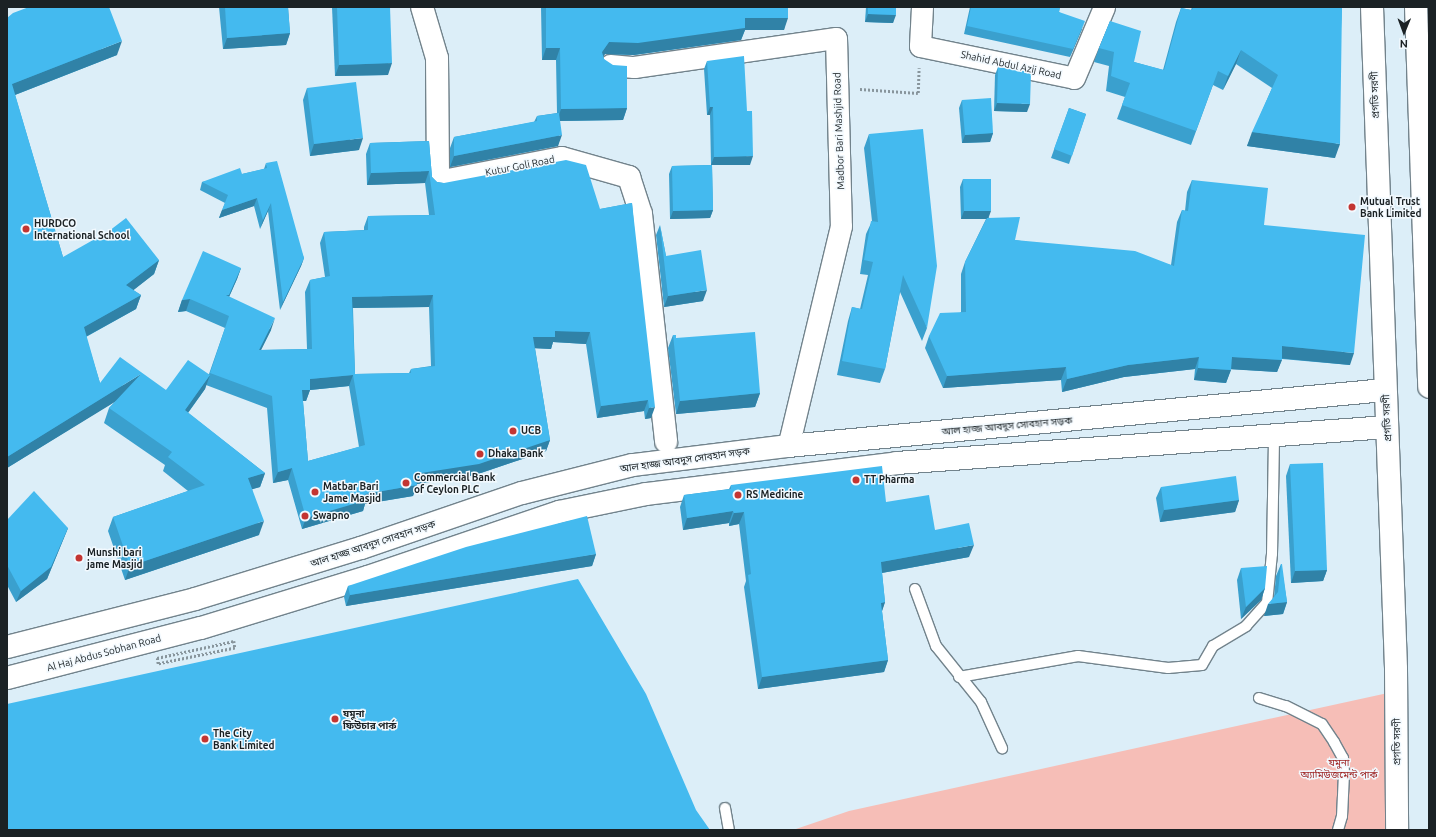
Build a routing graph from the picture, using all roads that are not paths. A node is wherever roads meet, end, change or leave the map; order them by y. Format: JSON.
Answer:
{"nodes":[{"id":1,"x":422,"y":7,"type":"edge"},
{"id":2,"x":922,"y":7,"type":"edge"},
{"id":3,"x":1104,"y":7,"type":"edge"},
{"id":4,"x":1372,"y":7,"type":"edge"},
{"id":5,"x":1416,"y":7,"type":"edge"},
{"id":6,"x":610,"y":65,"type":"edge"},
{"id":7,"x":1429,"y":387,"type":"edge"},
{"id":8,"x":1385,"y":390,"type":"junction"},
{"id":9,"x":1387,"y":427,"type":"junction"},
{"id":10,"x":1274,"y":435,"type":"junction"},
{"id":11,"x":666,"y":442,"type":"dead end"},
{"id":12,"x":788,"y":446,"type":"junction"},
{"id":13,"x":915,"y":589,"type":"dead end"},
{"id":14,"x":7,"y":647,"type":"edge"},
{"id":15,"x":959,"y":677,"type":"junction"},
{"id":16,"x":7,"y":678,"type":"edge"},
{"id":17,"x":1259,"y":698,"type":"dead end"},
{"id":18,"x":1002,"y":748,"type":"dead end"},
{"id":19,"x":725,"y":808,"type":"dead end"},
{"id":20,"x":729,"y":830,"type":"edge"},
{"id":21,"x":1338,"y":830,"type":"edge"},
{"id":22,"x":1397,"y":830,"type":"edge"}],
"edges":[{"from":1,"to":11,"type":"street","name":"Kutur Goli Road"},
{"from":2,"to":3,"type":"street","name":"Shahid Abdul Azij Road"},
{"from":4,"to":8,"type":"street","name":"প্রগতি সরণী"},
{"from":5,"to":7,"type":"street"},
{"from":6,"to":12,"type":"street","name":"Madbor Bari Mashjid Road"},
{"from":8,"to":9,"type":"street","name":"প্রগতি সরণী"},
{"from":8,"to":12,"type":"street","name":"আল হাজ্জ আবদুস সোবহান সড়ক"},
{"from":9,"to":10,"type":"street"},
{"from":9,"to":22,"type":"street","name":"প্রগতি সরণী"},
{"from":10,"to":15,"type":"lane"},
{"from":10,"to":16,"type":"street","name":"Al Haj Abdus Sobhan Road"},
{"from":12,"to":14,"type":"street","name":"আল হাজ্জ আবদুস সোবহান সড়ক"},
{"from":13,"to":15,"type":"lane"},
{"from":15,"to":18,"type":"lane"},
{"from":17,"to":21,"type":"lane"},
{"from":19,"to":20,"type":"lane"}]}
